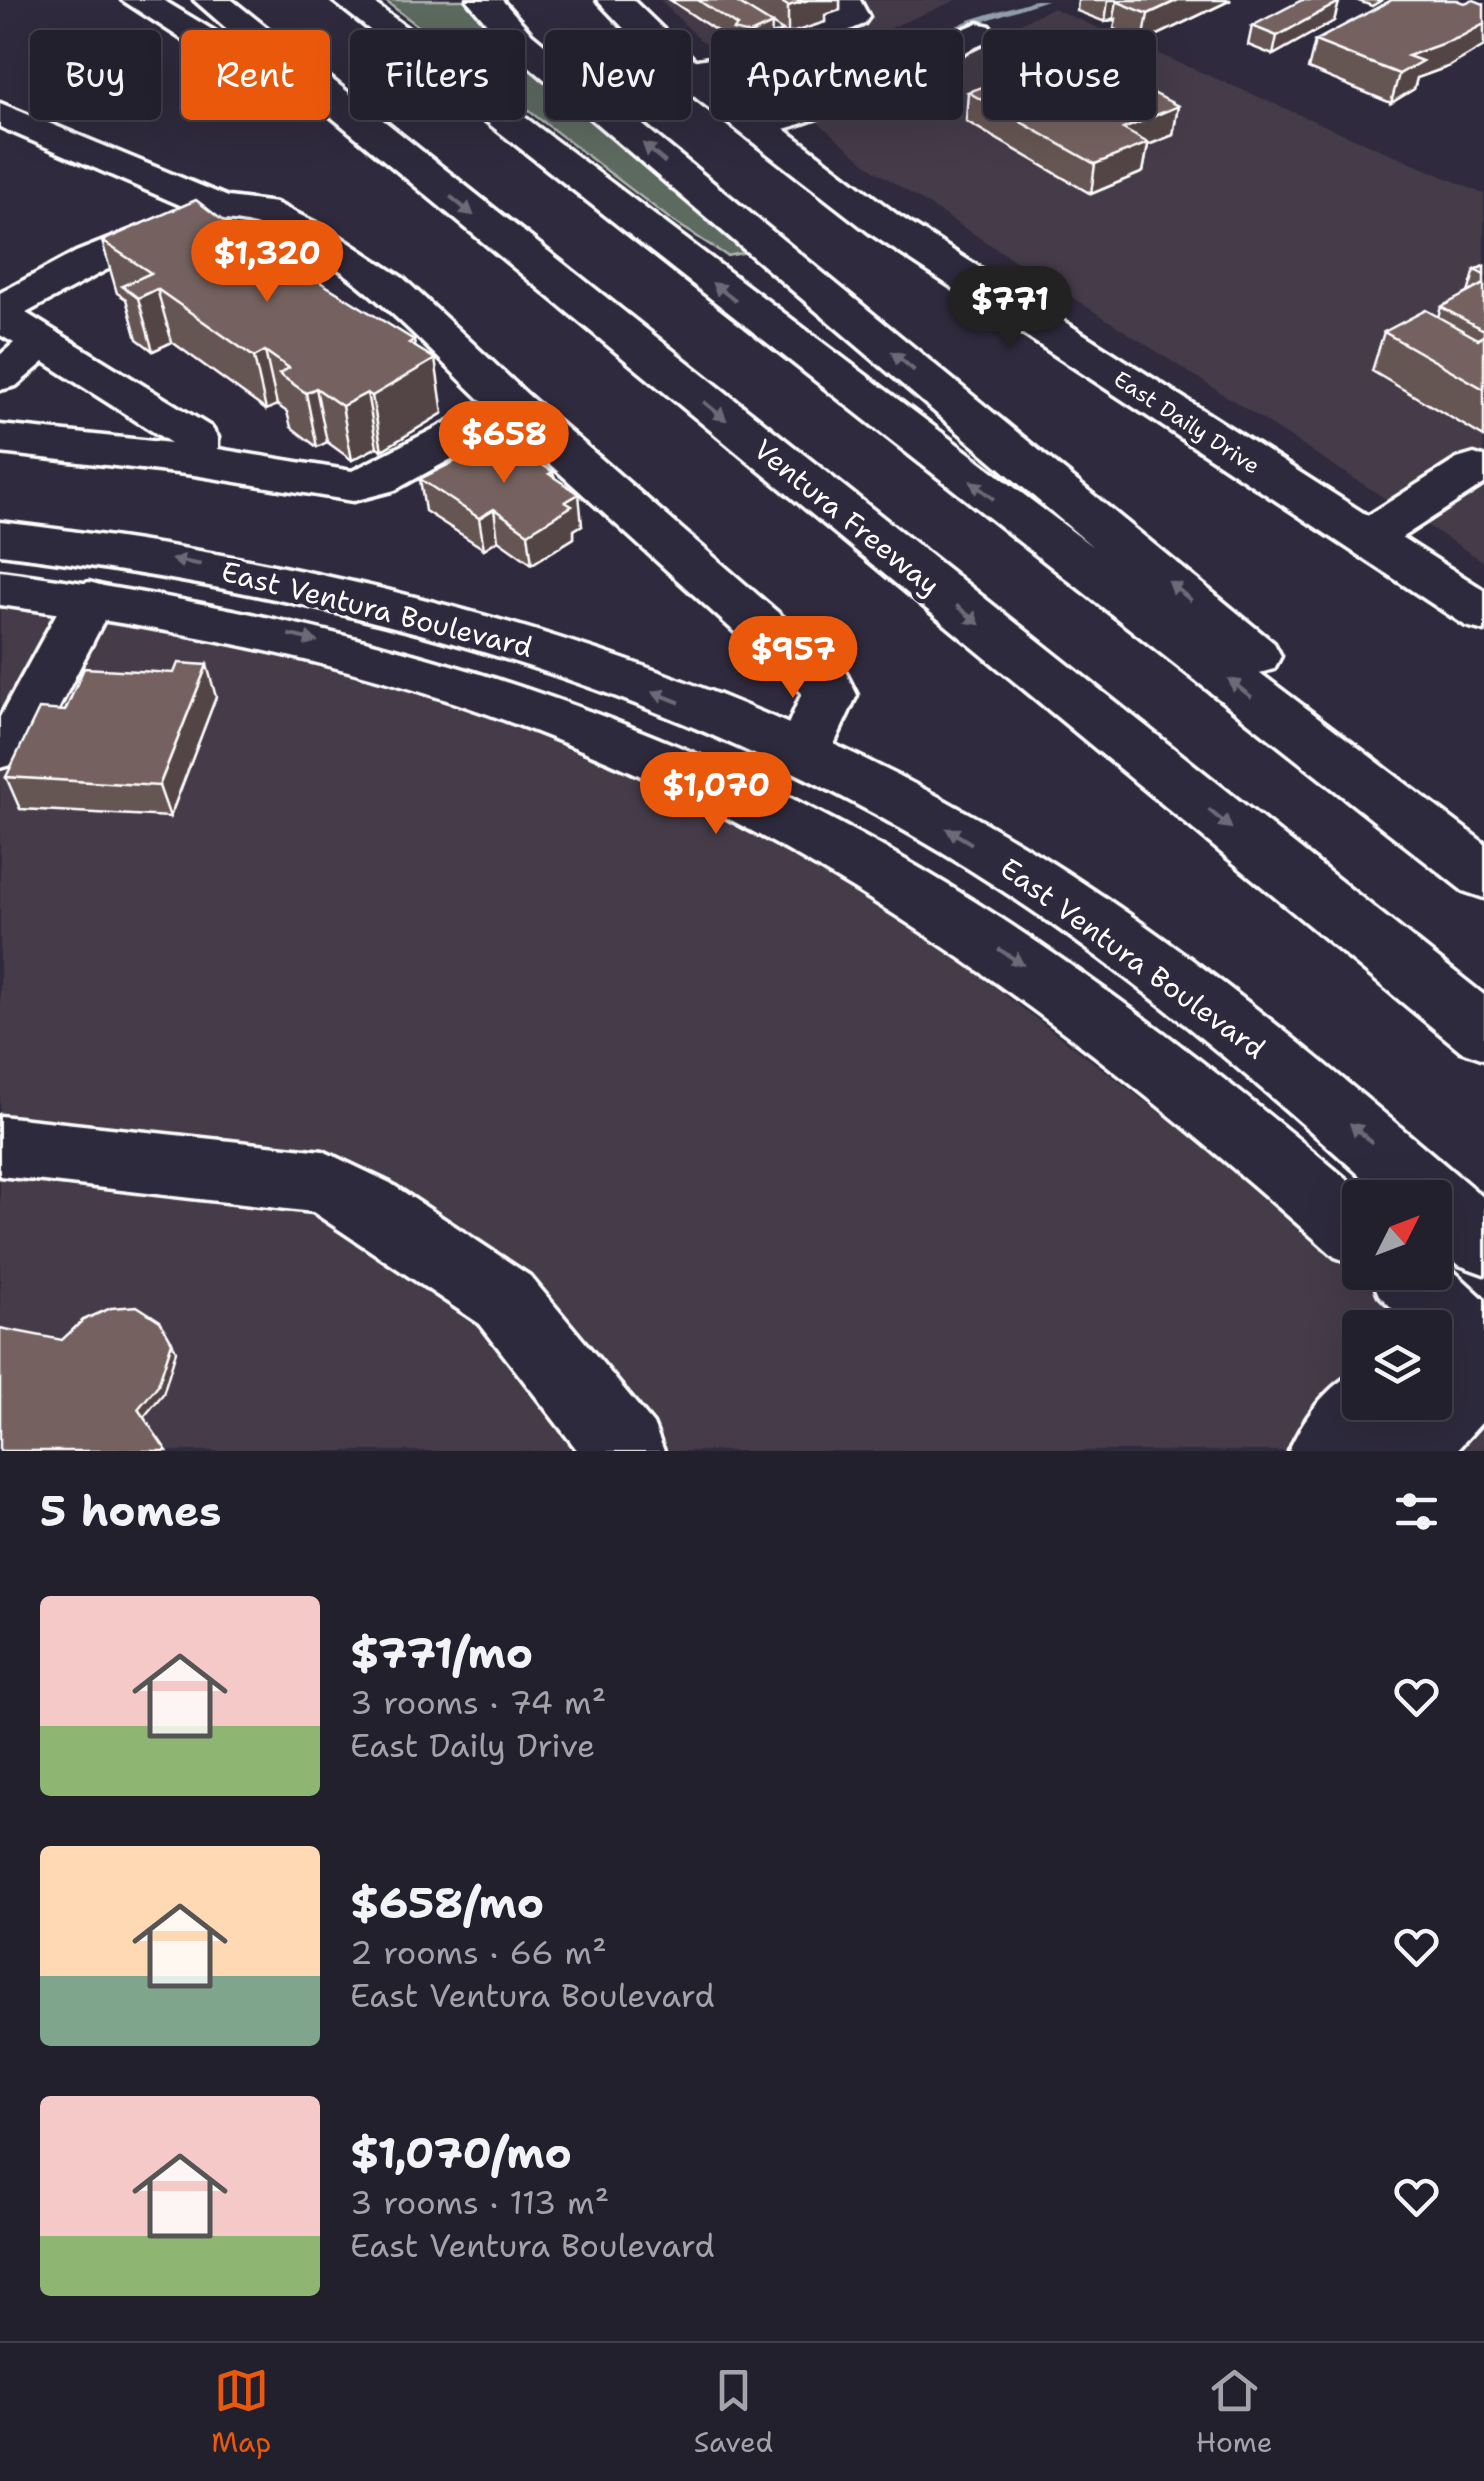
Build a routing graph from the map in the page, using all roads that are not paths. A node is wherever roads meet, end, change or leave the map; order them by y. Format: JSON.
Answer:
{"nodes":[{"id":1,"x":138,"y":0,"type":"edge"},
{"id":2,"x":211,"y":0,"type":"edge"},
{"id":3,"x":348,"y":0,"type":"edge"},
{"id":4,"x":484,"y":0,"type":"edge"},
{"id":5,"x":614,"y":0,"type":"edge"},
{"id":6,"x":838,"y":0,"type":"edge"},
{"id":7,"x":644,"y":30,"type":"edge"},
{"id":8,"x":978,"y":33,"type":"dead end"},
{"id":9,"x":691,"y":71,"type":"edge"},
{"id":10,"x":691,"y":76,"type":"edge"},
{"id":11,"x":0,"y":114,"type":"edge"},
{"id":12,"x":756,"y":126,"type":"junction"},
{"id":13,"x":386,"y":145,"type":"junction"},
{"id":14,"x":221,"y":208,"type":"junction"},
{"id":15,"x":0,"y":313,"type":"edge"},
{"id":16,"x":43,"y":341,"type":"junction"},
{"id":17,"x":0,"y":377,"type":"edge"},
{"id":18,"x":512,"y":406,"type":"junction"},
{"id":19,"x":0,"y":440,"type":"edge"},
{"id":20,"x":194,"y":460,"type":"junction"},
{"id":21,"x":1474,"y":470,"type":"dead end"},
{"id":22,"x":0,"y":538,"type":"edge"},
{"id":23,"x":1367,"y":538,"type":"junction"},
{"id":24,"x":48,"y":594,"type":"edge"},
{"id":25,"x":1484,"y":614,"type":"edge"},
{"id":26,"x":0,"y":690,"type":"edge"},
{"id":27,"x":0,"y":748,"type":"edge"},
{"id":28,"x":804,"y":752,"type":"junction"},
{"id":29,"x":1484,"y":872,"type":"edge"},
{"id":30,"x":1484,"y":1032,"type":"edge"},
{"id":31,"x":0,"y":1146,"type":"edge"},
{"id":32,"x":1414,"y":1180,"type":"edge"},
{"id":33,"x":1452,"y":1214,"type":"edge"},
{"id":34,"x":1342,"y":1218,"type":"edge"},
{"id":35,"x":1484,"y":1242,"type":"edge"},
{"id":36,"x":1421,"y":1290,"type":"edge"},
{"id":37,"x":1484,"y":1348,"type":"edge"},
{"id":38,"x":1484,"y":1379,"type":"edge"},
{"id":39,"x":1356,"y":1420,"type":"edge"},
{"id":40,"x":613,"y":1446,"type":"edge"},
{"id":41,"x":1327,"y":1451,"type":"edge"},
{"id":42,"x":1405,"y":1451,"type":"edge"}],
"edges":[{"from":1,"to":13,"type":"main road"},
{"from":2,"to":13,"type":"main road","name":"Ventura Freeway"},
{"from":29,"to":3,"type":"main road","one_way":true},
{"from":29,"to":4,"type":"main road","one_way":true},
{"from":5,"to":7,"type":"main road","name":"East Daily Drive"},
{"from":6,"to":9,"type":"main road"},
{"from":8,"to":12,"type":"main road"},
{"from":10,"to":12,"type":"main road","name":"East Daily Drive"},
{"from":11,"to":14,"type":"main road"},
{"from":12,"to":23,"type":"main road","name":"East Daily Drive"},
{"from":13,"to":30,"type":"main road","name":"Ventura Freeway","one_way":true},
{"from":14,"to":15,"type":"main road"},
{"from":14,"to":18,"type":"main road"},
{"from":15,"to":16,"type":"main road"},
{"from":16,"to":17,"type":"main road"},
{"from":16,"to":20,"type":"main road"},
{"from":18,"to":20,"type":"main road"},
{"from":18,"to":28,"type":"main road"},
{"from":19,"to":20,"type":"main road"},
{"from":21,"to":23,"type":"main road"},
{"from":28,"to":22,"type":"main road","name":"East Ventura Boulevard","one_way":true},
{"from":23,"to":25,"type":"main road","name":"East Daily Drive"},
{"from":24,"to":26,"type":"main road"},
{"from":24,"to":27,"type":"main road"},
{"from":24,"to":34,"type":"main road","name":"East Ventura Boulevard","one_way":true},
{"from":32,"to":28,"type":"main road","name":"East Ventura Boulevard","one_way":true},
{"from":31,"to":40,"type":"main road"},
{"from":33,"to":35,"type":"main road","name":"East Ventura Boulevard"},
{"from":36,"to":37,"type":"main road"},
{"from":38,"to":42,"type":"main road"},
{"from":39,"to":41,"type":"main road"}]}
